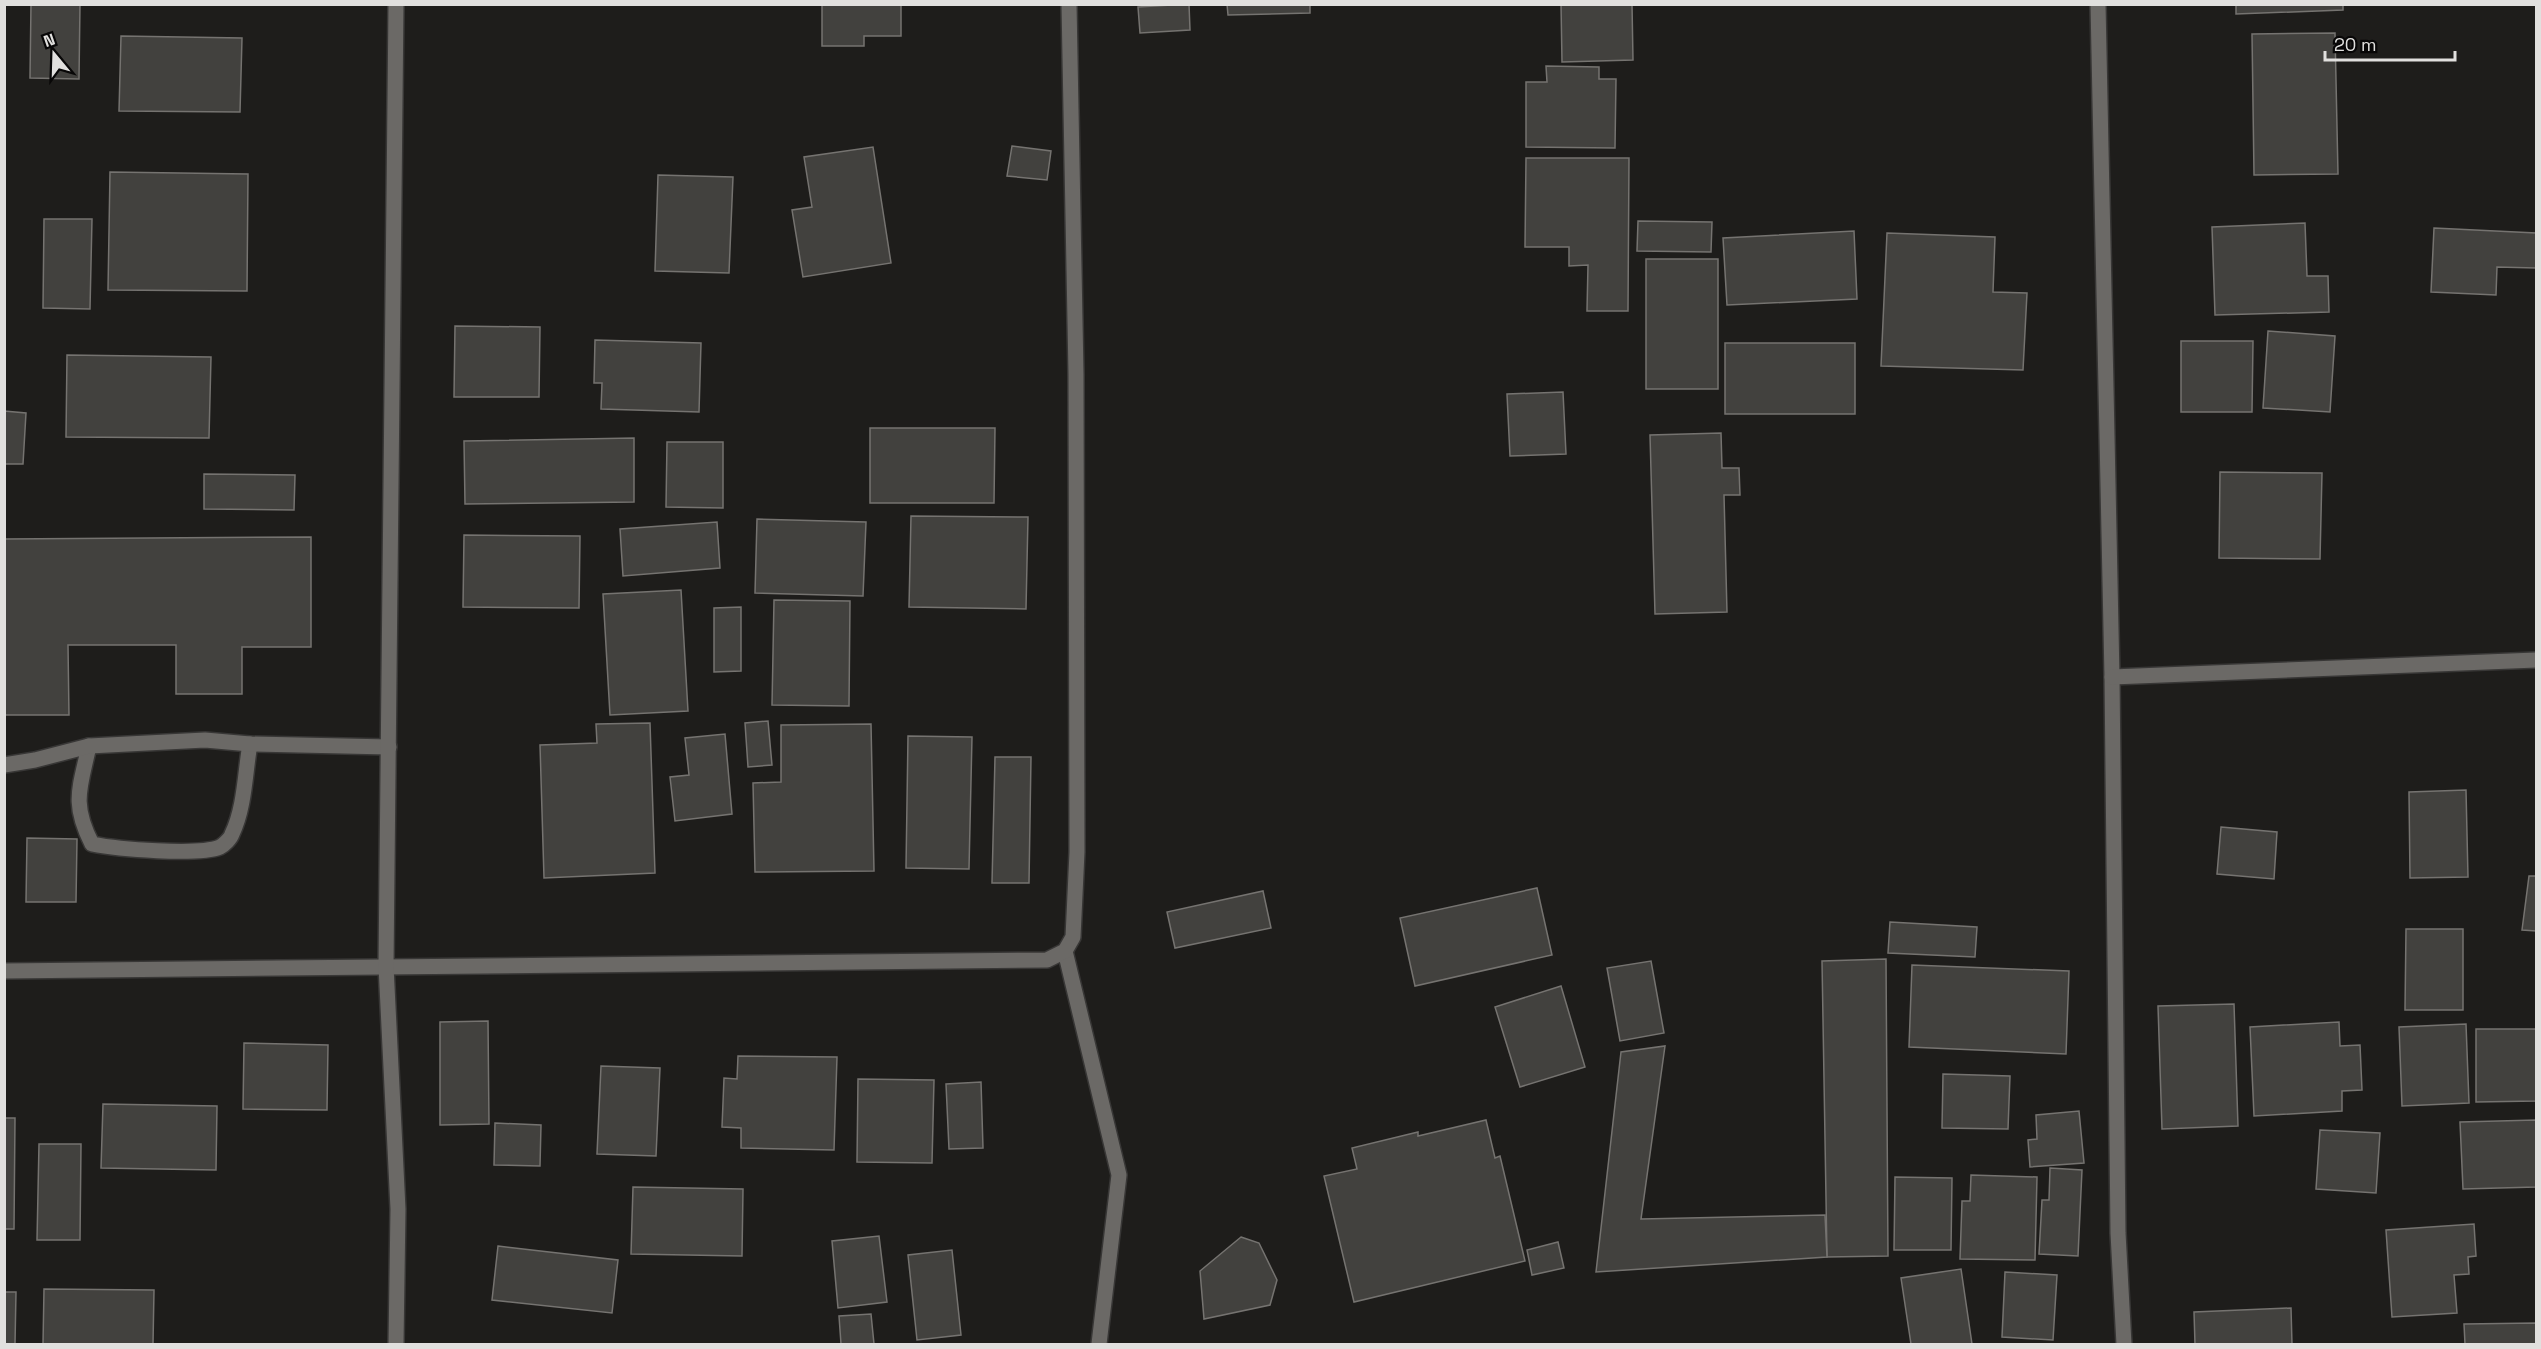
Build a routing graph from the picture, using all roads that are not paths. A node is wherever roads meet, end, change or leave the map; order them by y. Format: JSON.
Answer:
{"nodes":[{"id":1,"x":396,"y":4,"type":"edge"},
{"id":2,"x":1069,"y":4,"type":"edge"},
{"id":3,"x":2098,"y":4,"type":"edge"},
{"id":4,"x":2536,"y":660,"type":"edge"},
{"id":5,"x":2112,"y":677,"type":"junction"},
{"id":6,"x":250,"y":744,"type":"junction"},
{"id":7,"x":89,"y":746,"type":"junction"},
{"id":8,"x":389,"y":747,"type":"junction"},
{"id":9,"x":4,"y":765,"type":"edge"},
{"id":10,"x":1065,"y":951,"type":"junction"},
{"id":11,"x":386,"y":966,"type":"junction"},
{"id":12,"x":4,"y":971,"type":"edge"},
{"id":13,"x":396,"y":1344,"type":"edge"},
{"id":14,"x":1099,"y":1344,"type":"edge"},
{"id":15,"x":2124,"y":1344,"type":"edge"}],
"edges":[{"from":1,"to":8,"type":"street"},
{"from":2,"to":10,"type":"street"},
{"from":3,"to":5,"type":"street"},
{"from":4,"to":5,"type":"street"},
{"from":5,"to":15,"type":"street"},
{"from":6,"to":7,"type":"street"},
{"from":6,"to":7,"type":"street"},
{"from":6,"to":8,"type":"street"},
{"from":7,"to":9,"type":"street"},
{"from":8,"to":11,"type":"street"},
{"from":10,"to":11,"type":"street"},
{"from":10,"to":14,"type":"street"},
{"from":11,"to":12,"type":"street"},
{"from":11,"to":13,"type":"street"}]}
